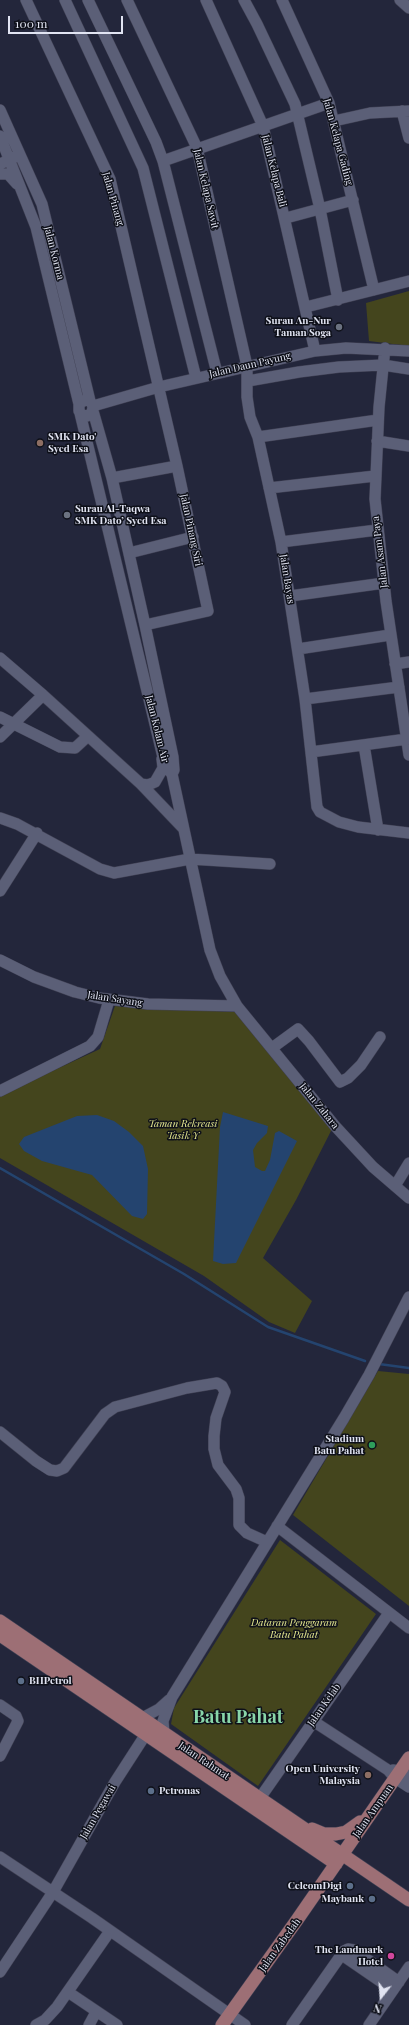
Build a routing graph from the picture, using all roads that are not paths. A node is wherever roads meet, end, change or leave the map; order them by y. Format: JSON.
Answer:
{"nodes":[{"id":1,"x":26,"y":0,"type":"edge"},
{"id":2,"x":65,"y":0,"type":"edge"},
{"id":3,"x":88,"y":0,"type":"edge"},
{"id":4,"x":127,"y":0,"type":"edge"},
{"id":5,"x":206,"y":0,"type":"edge"},
{"id":6,"x":244,"y":0,"type":"edge"},
{"id":7,"x":282,"y":0,"type":"edge"},
{"id":8,"x":400,"y":0,"type":"edge"},
{"id":9,"x":409,"y":8,"type":"edge"},
{"id":10,"x":329,"y":103,"type":"junction"},
{"id":11,"x":0,"y":110,"type":"edge"},
{"id":12,"x":406,"y":111,"type":"edge"},
{"id":13,"x":297,"y":114,"type":"junction"},
{"id":14,"x":334,"y":122,"type":"junction"},
{"id":15,"x":263,"y":126,"type":"junction"},
{"id":16,"x":0,"y":136,"type":"edge"},
{"id":17,"x":409,"y":138,"type":"edge"},
{"id":18,"x":197,"y":148,"type":"junction"},
{"id":19,"x":10,"y":159,"type":"edge"},
{"id":20,"x":163,"y":161,"type":"junction"},
{"id":21,"x":0,"y":174,"type":"edge"},
{"id":22,"x":20,"y":188,"type":"junction"},
{"id":23,"x":353,"y":200,"type":"junction"},
{"id":24,"x":320,"y":209,"type":"junction"},
{"id":25,"x":286,"y":218,"type":"junction"},
{"id":26,"x":409,"y":281,"type":"edge"},
{"id":27,"x":374,"y":290,"type":"junction"},
{"id":28,"x":338,"y":300,"type":"junction"},
{"id":29,"x":306,"y":307,"type":"junction"},
{"id":30,"x":385,"y":348,"type":"junction"},
{"id":31,"x":315,"y":351,"type":"junction"},
{"id":32,"x":409,"y":351,"type":"edge"},
{"id":33,"x":383,"y":365,"type":"junction"},
{"id":34,"x":247,"y":366,"type":"junction"},
{"id":35,"x":409,"y":369,"type":"edge"},
{"id":36,"x":216,"y":373,"type":"junction"},
{"id":37,"x":196,"y":378,"type":"junction"},
{"id":38,"x":248,"y":381,"type":"junction"},
{"id":39,"x":159,"y":387,"type":"junction"},
{"id":40,"x":92,"y":406,"type":"junction"},
{"id":41,"x":80,"y":409,"type":"junction"},
{"id":42,"x":378,"y":420,"type":"junction"},
{"id":43,"x":258,"y":437,"type":"junction"},
{"id":44,"x":377,"y":441,"type":"junction"},
{"id":45,"x":409,"y":446,"type":"edge"},
{"id":46,"x":177,"y":466,"type":"junction"},
{"id":47,"x":375,"y":476,"type":"junction"},
{"id":48,"x":112,"y":478,"type":"junction"},
{"id":49,"x":269,"y":488,"type":"junction"},
{"id":50,"x":377,"y":530,"type":"junction"},
{"id":51,"x":193,"y":537,"type":"junction"},
{"id":52,"x":281,"y":542,"type":"junction"},
{"id":53,"x":129,"y":553,"type":"junction"},
{"id":54,"x":384,"y":583,"type":"junction"},
{"id":55,"x":290,"y":596,"type":"junction"},
{"id":56,"x":145,"y":625,"type":"junction"},
{"id":57,"x":390,"y":635,"type":"junction"},
{"id":58,"x":298,"y":649,"type":"junction"},
{"id":59,"x":0,"y":658,"type":"edge"},
{"id":60,"x":409,"y":662,"type":"edge"},
{"id":61,"x":395,"y":664,"type":"junction"},
{"id":62,"x":399,"y":687,"type":"junction"},
{"id":63,"x":43,"y":695,"type":"junction"},
{"id":64,"x":305,"y":699,"type":"junction"},
{"id":65,"x":0,"y":717,"type":"edge"},
{"id":66,"x":13,"y":724,"type":"junction"},
{"id":67,"x":88,"y":736,"type":"junction"},
{"id":68,"x":0,"y":737,"type":"edge"},
{"id":69,"x":364,"y":745,"type":"junction"},
{"id":70,"x":408,"y":746,"type":"edge"},
{"id":71,"x":311,"y":752,"type":"junction"},
{"id":72,"x":162,"y":753,"type":"junction"},
{"id":73,"x":172,"y":774,"type":"junction"},
{"id":74,"x":141,"y":784,"type":"junction"},
{"id":75,"x":176,"y":792,"type":"junction"},
{"id":76,"x":156,"y":798,"type":"junction"},
{"id":77,"x":0,"y":818,"type":"edge"},
{"id":78,"x":184,"y":829,"type":"junction"},
{"id":79,"x":378,"y":830,"type":"junction"},
{"id":80,"x":37,"y":833,"type":"junction"},
{"id":81,"x":409,"y":833,"type":"edge"},
{"id":82,"x":190,"y":860,"type":"junction"},
{"id":83,"x":270,"y":864,"type":"dead end"},
{"id":84,"x":0,"y":891,"type":"edge"},
{"id":85,"x":0,"y":960,"type":"edge"},
{"id":86,"x":109,"y":1000,"type":"junction"},
{"id":87,"x":237,"y":1006,"type":"junction"},
{"id":88,"x":380,"y":1037,"type":"dead end"},
{"id":89,"x":272,"y":1048,"type":"junction"},
{"id":90,"x":0,"y":1091,"type":"edge"},
{"id":91,"x":409,"y":1163,"type":"edge"},
{"id":92,"x":395,"y":1186,"type":"junction"},
{"id":93,"x":409,"y":1198,"type":"edge"},
{"id":94,"x":409,"y":1297,"type":"edge"},
{"id":95,"x":0,"y":1432,"type":"edge"},
{"id":96,"x":277,"y":1526,"type":"junction"},
{"id":97,"x":267,"y":1542,"type":"junction"},
{"id":98,"x":389,"y":1613,"type":"junction"},
{"id":99,"x":0,"y":1621,"type":"edge"},
{"id":100,"x":409,"y":1628,"type":"edge"},
{"id":101,"x":0,"y":1635,"type":"edge"},
{"id":102,"x":172,"y":1697,"type":"junction"},
{"id":103,"x":0,"y":1705,"type":"edge"},
{"id":104,"x":142,"y":1718,"type":"junction"},
{"id":105,"x":313,"y":1721,"type":"junction"},
{"id":106,"x":146,"y":1734,"type":"junction"},
{"id":107,"x":164,"y":1734,"type":"junction"},
{"id":108,"x":0,"y":1756,"type":"edge"},
{"id":109,"x":409,"y":1758,"type":"edge"},
{"id":110,"x":398,"y":1774,"type":"edge"},
{"id":111,"x":409,"y":1787,"type":"edge"},
{"id":112,"x":260,"y":1798,"type":"junction"},
{"id":113,"x":368,"y":1816,"type":"junction"},
{"id":114,"x":292,"y":1820,"type":"junction"},
{"id":115,"x":0,"y":1857,"type":"edge"},
{"id":116,"x":339,"y":1859,"type":"junction"},
{"id":117,"x":53,"y":1892,"type":"junction"},
{"id":118,"x":409,"y":1900,"type":"edge"},
{"id":119,"x":110,"y":1931,"type":"junction"},
{"id":120,"x":409,"y":1966,"type":"edge"},
{"id":121,"x":0,"y":1972,"type":"edge"},
{"id":122,"x":396,"y":1986,"type":"junction"},
{"id":123,"x":68,"y":1992,"type":"junction"},
{"id":124,"x":96,"y":2012,"type":"junction"},
{"id":125,"x":230,"y":2014,"type":"junction"},
{"id":126,"x":36,"y":2025,"type":"edge"},
{"id":127,"x":89,"y":2025,"type":"edge"},
{"id":128,"x":117,"y":2025,"type":"edge"},
{"id":129,"x":222,"y":2025,"type":"edge"},
{"id":130,"x":245,"y":2025,"type":"edge"},
{"id":131,"x":292,"y":2025,"type":"edge"},
{"id":132,"x":369,"y":2025,"type":"edge"}],
"edges":[{"from":1,"to":39,"type":"street","name":"Jalan Pinang"},
{"from":2,"to":37,"type":"street"},
{"from":3,"to":20,"type":"street"},
{"from":4,"to":18,"type":"street","name":"Jalan Kelapa Sawit"},
{"from":5,"to":15,"type":"street","name":"Jalan Kelapa Bali"},
{"from":6,"to":13,"type":"street"},
{"from":7,"to":10,"type":"street","name":"Jalan Kelapa Gading"},
{"from":8,"to":9,"type":"street"},
{"from":10,"to":13,"type":"street"},
{"from":10,"to":14,"type":"street","name":"Jalan Kelapa Gading"},
{"from":11,"to":19,"type":"street","name":"Jalan Korma"},
{"from":12,"to":14,"type":"street"},
{"from":12,"to":17,"type":"street"},
{"from":13,"to":15,"type":"street"},
{"from":13,"to":24,"type":"street"},
{"from":14,"to":23,"type":"street","name":"Jalan Kelapa Gading"},
{"from":15,"to":18,"type":"street"},
{"from":15,"to":25,"type":"street","name":"Jalan Kelapa Bali"},
{"from":16,"to":19,"type":"street","name":"Jalan Korma"},
{"from":18,"to":20,"type":"street"},
{"from":18,"to":34,"type":"street","name":"Jalan Kelapa Sawit"},
{"from":19,"to":22,"type":"street","name":"Jalan Korma"},
{"from":19,"to":40,"type":"street","name":"Jalan Korma"},
{"from":20,"to":36,"type":"street"},
{"from":21,"to":22,"type":"street"},
{"from":22,"to":41,"type":"street","name":"Jalan Korma"},
{"from":23,"to":24,"type":"street"},
{"from":23,"to":27,"type":"street","name":"Jalan Kelapa Gading"},
{"from":24,"to":25,"type":"street"},
{"from":24,"to":28,"type":"street"},
{"from":25,"to":29,"type":"street","name":"Jalan Kelapa Bali"},
{"from":26,"to":27,"type":"street"},
{"from":27,"to":28,"type":"street"},
{"from":28,"to":29,"type":"street"},
{"from":29,"to":31,"type":"street","name":"Jalan Kelapa Bali"},
{"from":30,"to":31,"type":"street","name":"Jalan Daun Payung"},
{"from":30,"to":32,"type":"street","name":"Jalan Daun Payung"},
{"from":30,"to":33,"type":"street","name":"Jalan Asam Paya"},
{"from":31,"to":34,"type":"street","name":"Jalan Daun Payung"},
{"from":33,"to":35,"type":"street"},
{"from":33,"to":38,"type":"street"},
{"from":33,"to":42,"type":"street","name":"Jalan Asam Paya"},
{"from":34,"to":36,"type":"street","name":"Jalan Daun Payung"},
{"from":34,"to":38,"type":"street","name":"Jalan Bayas"},
{"from":36,"to":37,"type":"street","name":"Jalan Daun Payung"},
{"from":37,"to":39,"type":"street","name":"Jalan Daun Payung"},
{"from":38,"to":43,"type":"street","name":"Jalan Bayas"},
{"from":39,"to":40,"type":"street","name":"Jalan Daun Payung"},
{"from":39,"to":46,"type":"street","name":"Jalan Pinang Siri"},
{"from":40,"to":41,"type":"street","name":"Jalan Daun Payung"},
{"from":40,"to":48,"type":"street","name":"Jalan Kolam Air"},
{"from":41,"to":72,"type":"street","name":"Jalan Kolam Air"},
{"from":42,"to":43,"type":"street"},
{"from":42,"to":44,"type":"street","name":"Jalan Asam Paya"},
{"from":43,"to":49,"type":"street","name":"Jalan Bayas"},
{"from":44,"to":45,"type":"street"},
{"from":44,"to":47,"type":"street","name":"Jalan Asam Paya"},
{"from":46,"to":48,"type":"street"},
{"from":46,"to":51,"type":"street","name":"Jalan Pinang Siri"},
{"from":47,"to":49,"type":"street"},
{"from":47,"to":50,"type":"street","name":"Jalan Asam Paya"},
{"from":48,"to":53,"type":"street","name":"Jalan Kolam Air"},
{"from":49,"to":52,"type":"street","name":"Jalan Bayas"},
{"from":50,"to":52,"type":"street"},
{"from":50,"to":54,"type":"street","name":"Jalan Asam Paya"},
{"from":51,"to":53,"type":"street"},
{"from":51,"to":56,"type":"street","name":"Jalan Pinang Siri"},
{"from":52,"to":55,"type":"street","name":"Jalan Bayas"},
{"from":53,"to":56,"type":"street","name":"Jalan Kolam Air"},
{"from":54,"to":55,"type":"street"},
{"from":54,"to":57,"type":"street","name":"Jalan Asam Paya"},
{"from":55,"to":58,"type":"street","name":"Jalan Bayas"},
{"from":56,"to":73,"type":"street","name":"Jalan Kolam Air"},
{"from":57,"to":58,"type":"street"},
{"from":57,"to":61,"type":"street","name":"Jalan Asam Paya"},
{"from":58,"to":64,"type":"street","name":"Jalan Bayas"},
{"from":59,"to":63,"type":"street"},
{"from":60,"to":61,"type":"street"},
{"from":61,"to":62,"type":"street","name":"Jalan Asam Paya"},
{"from":62,"to":64,"type":"street"},
{"from":62,"to":70,"type":"street","name":"Jalan Asam Paya"},
{"from":63,"to":66,"type":"street"},
{"from":63,"to":67,"type":"street"},
{"from":64,"to":71,"type":"street","name":"Jalan Bayas"},
{"from":65,"to":66,"type":"street"},
{"from":66,"to":67,"type":"street"},
{"from":66,"to":68,"type":"street"},
{"from":67,"to":74,"type":"street"},
{"from":69,"to":70,"type":"street"},
{"from":69,"to":71,"type":"street"},
{"from":69,"to":79,"type":"street"},
{"from":71,"to":79,"type":"street","name":"Jalan Bayas"},
{"from":72,"to":73,"type":"street","name":"Jalan Kolam Air"},
{"from":72,"to":74,"type":"street"},
{"from":73,"to":75,"type":"street","name":"Jalan Zahara"},
{"from":74,"to":76,"type":"street"},
{"from":75,"to":76,"type":"street"},
{"from":75,"to":78,"type":"street","name":"Jalan Zahara"},
{"from":76,"to":78,"type":"street"},
{"from":77,"to":80,"type":"street"},
{"from":78,"to":82,"type":"street","name":"Jalan Zahara"},
{"from":79,"to":81,"type":"street","name":"Jalan Bayas"},
{"from":80,"to":82,"type":"street"},
{"from":80,"to":84,"type":"street"},
{"from":82,"to":83,"type":"street"},
{"from":82,"to":87,"type":"street","name":"Jalan Zahara"},
{"from":85,"to":86,"type":"street","name":"Jalan Sayang"},
{"from":86,"to":87,"type":"street","name":"Jalan Sayang"},
{"from":86,"to":90,"type":"street"},
{"from":87,"to":89,"type":"street","name":"Jalan Zahara"},
{"from":88,"to":89,"type":"street"},
{"from":89,"to":92,"type":"street","name":"Jalan Zahara"},
{"from":91,"to":92,"type":"street"},
{"from":92,"to":93,"type":"street","name":"Jalan Zahara"},
{"from":94,"to":96,"type":"street"},
{"from":95,"to":97,"type":"street"},
{"from":96,"to":97,"type":"street"},
{"from":96,"to":98,"type":"street"},
{"from":97,"to":102,"type":"street"},
{"from":98,"to":100,"type":"street"},
{"from":98,"to":105,"type":"street","name":"Jalan Kelab"},
{"from":99,"to":104,"type":"main road","name":"Jalan Rahmat"},
{"from":101,"to":106,"type":"main road","name":"Jalan Rahmat"},
{"from":102,"to":104,"type":"street"},
{"from":102,"to":107,"type":"street"},
{"from":103,"to":108,"type":"street"},
{"from":104,"to":107,"type":"main road","name":"Jalan Rahmat"},
{"from":105,"to":110,"type":"street"},
{"from":105,"to":112,"type":"street","name":"Jalan Kelab"},
{"from":106,"to":116,"type":"main road","name":"Jalan Rahmat"},
{"from":106,"to":117,"type":"street","name":"Jalan Pegawai"},
{"from":107,"to":112,"type":"main road","name":"Jalan Rahmat"},
{"from":109,"to":110,"type":"main road","name":"Jalan Ampuan"},
{"from":110,"to":111,"type":"street"},
{"from":110,"to":113,"type":"main road","name":"Jalan Ampuan"},
{"from":112,"to":114,"type":"main road","name":"Jalan Rahmat"},
{"from":113,"to":114,"type":"main road"},
{"from":113,"to":116,"type":"main road","name":"Jalan Ampuan"},
{"from":114,"to":116,"type":"main road","name":"Jalan Rahmat"},
{"from":115,"to":117,"type":"street"},
{"from":116,"to":118,"type":"main road","name":"Jalan Rahmat"},
{"from":116,"to":125,"type":"main road","name":"Jalan Zabedah"},
{"from":117,"to":119,"type":"street"},
{"from":117,"to":121,"type":"street","name":"Jalan Pegawai"},
{"from":119,"to":123,"type":"street"},
{"from":119,"to":125,"type":"street"},
{"from":120,"to":122,"type":"street"},
{"from":122,"to":131,"type":"street"},
{"from":122,"to":132,"type":"street"},
{"from":123,"to":124,"type":"street"},
{"from":123,"to":126,"type":"street"},
{"from":124,"to":127,"type":"street"},
{"from":124,"to":128,"type":"street"},
{"from":125,"to":129,"type":"main road","name":"Jalan Zabedah"},
{"from":125,"to":130,"type":"street"}]}
